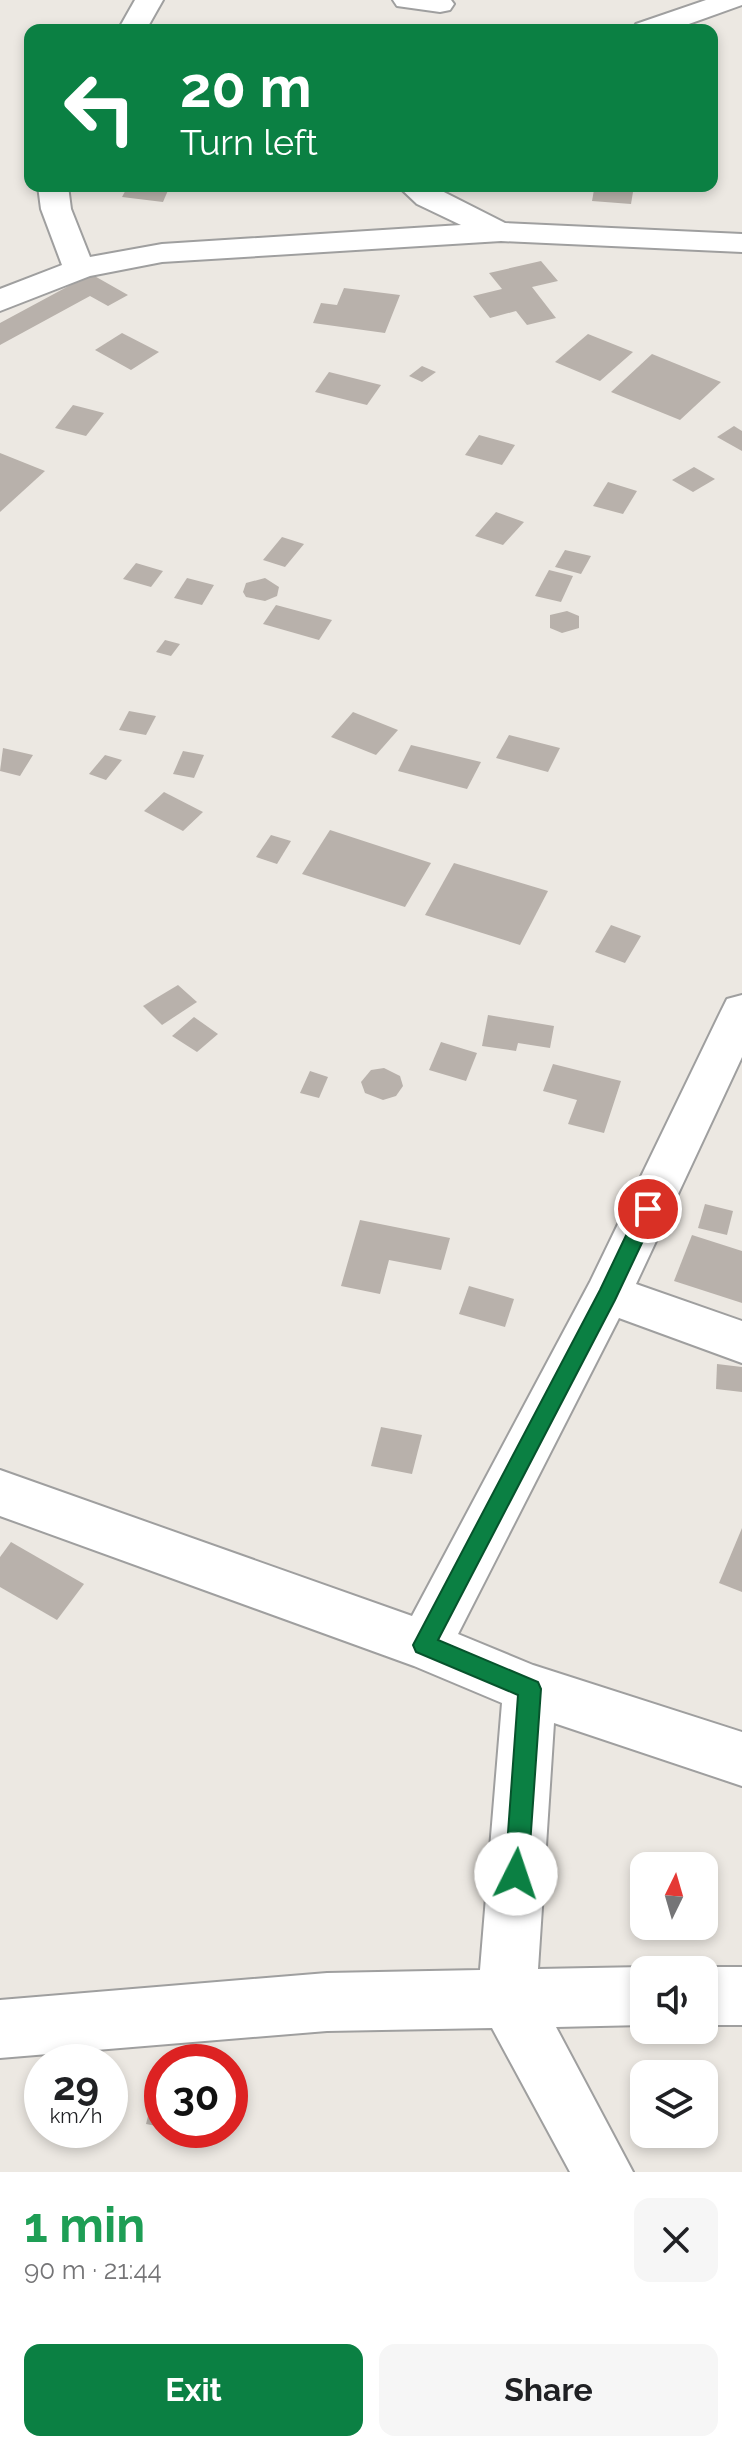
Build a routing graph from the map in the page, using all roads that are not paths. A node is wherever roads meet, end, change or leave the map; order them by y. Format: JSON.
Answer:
{"nodes":[{"id":1,"x":149,"y":0,"type":"edge"},
{"id":2,"x":407,"y":0,"type":"edge"},
{"id":3,"x":732,"y":0,"type":"edge"},
{"id":4,"x":438,"y":11,"type":"edge"},
{"id":5,"x":135,"y":24,"type":"edge"},
{"id":6,"x":663,"y":24,"type":"edge"},
{"id":7,"x":54,"y":192,"type":"edge"},
{"id":8,"x":420,"y":192,"type":"edge"},
{"id":9,"x":501,"y":232,"type":"junction"},
{"id":10,"x":742,"y":243,"type":"edge"},
{"id":11,"x":78,"y":267,"type":"junction"},
{"id":12,"x":0,"y":301,"type":"edge"},
{"id":13,"x":742,"y":1011,"type":"edge"},
{"id":14,"x":608,"y":1294,"type":"junction"},
{"id":15,"x":742,"y":1342,"type":"edge"},
{"id":16,"x":0,"y":1493,"type":"edge"},
{"id":17,"x":424,"y":1645,"type":"junction"},
{"id":18,"x":530,"y":1689,"type":"junction"},
{"id":19,"x":742,"y":1759,"type":"edge"},
{"id":20,"x":630,"y":1996,"type":"edge"},
{"id":21,"x":718,"y":1996,"type":"edge"},
{"id":22,"x":742,"y":1996,"type":"edge"},
{"id":23,"x":507,"y":1997,"type":"junction"},
{"id":24,"x":0,"y":2029,"type":"edge"},
{"id":25,"x":603,"y":2172,"type":"edge"}],
"edges":[{"from":1,"to":5,"type":"street"},
{"from":2,"to":4,"type":"street"},
{"from":3,"to":6,"type":"street"},
{"from":7,"to":11,"type":"street"},
{"from":8,"to":9,"type":"street"},
{"from":9,"to":10,"type":"street"},
{"from":9,"to":11,"type":"street"},
{"from":11,"to":12,"type":"street"},
{"from":13,"to":14,"type":"street"},
{"from":14,"to":15,"type":"street"},
{"from":14,"to":17,"type":"street"},
{"from":16,"to":17,"type":"street"},
{"from":17,"to":18,"type":"street"},
{"from":18,"to":19,"type":"street"},
{"from":18,"to":23,"type":"street"},
{"from":20,"to":23,"type":"street"},
{"from":21,"to":22,"type":"street"},
{"from":23,"to":24,"type":"street"},
{"from":23,"to":25,"type":"street"}]}
